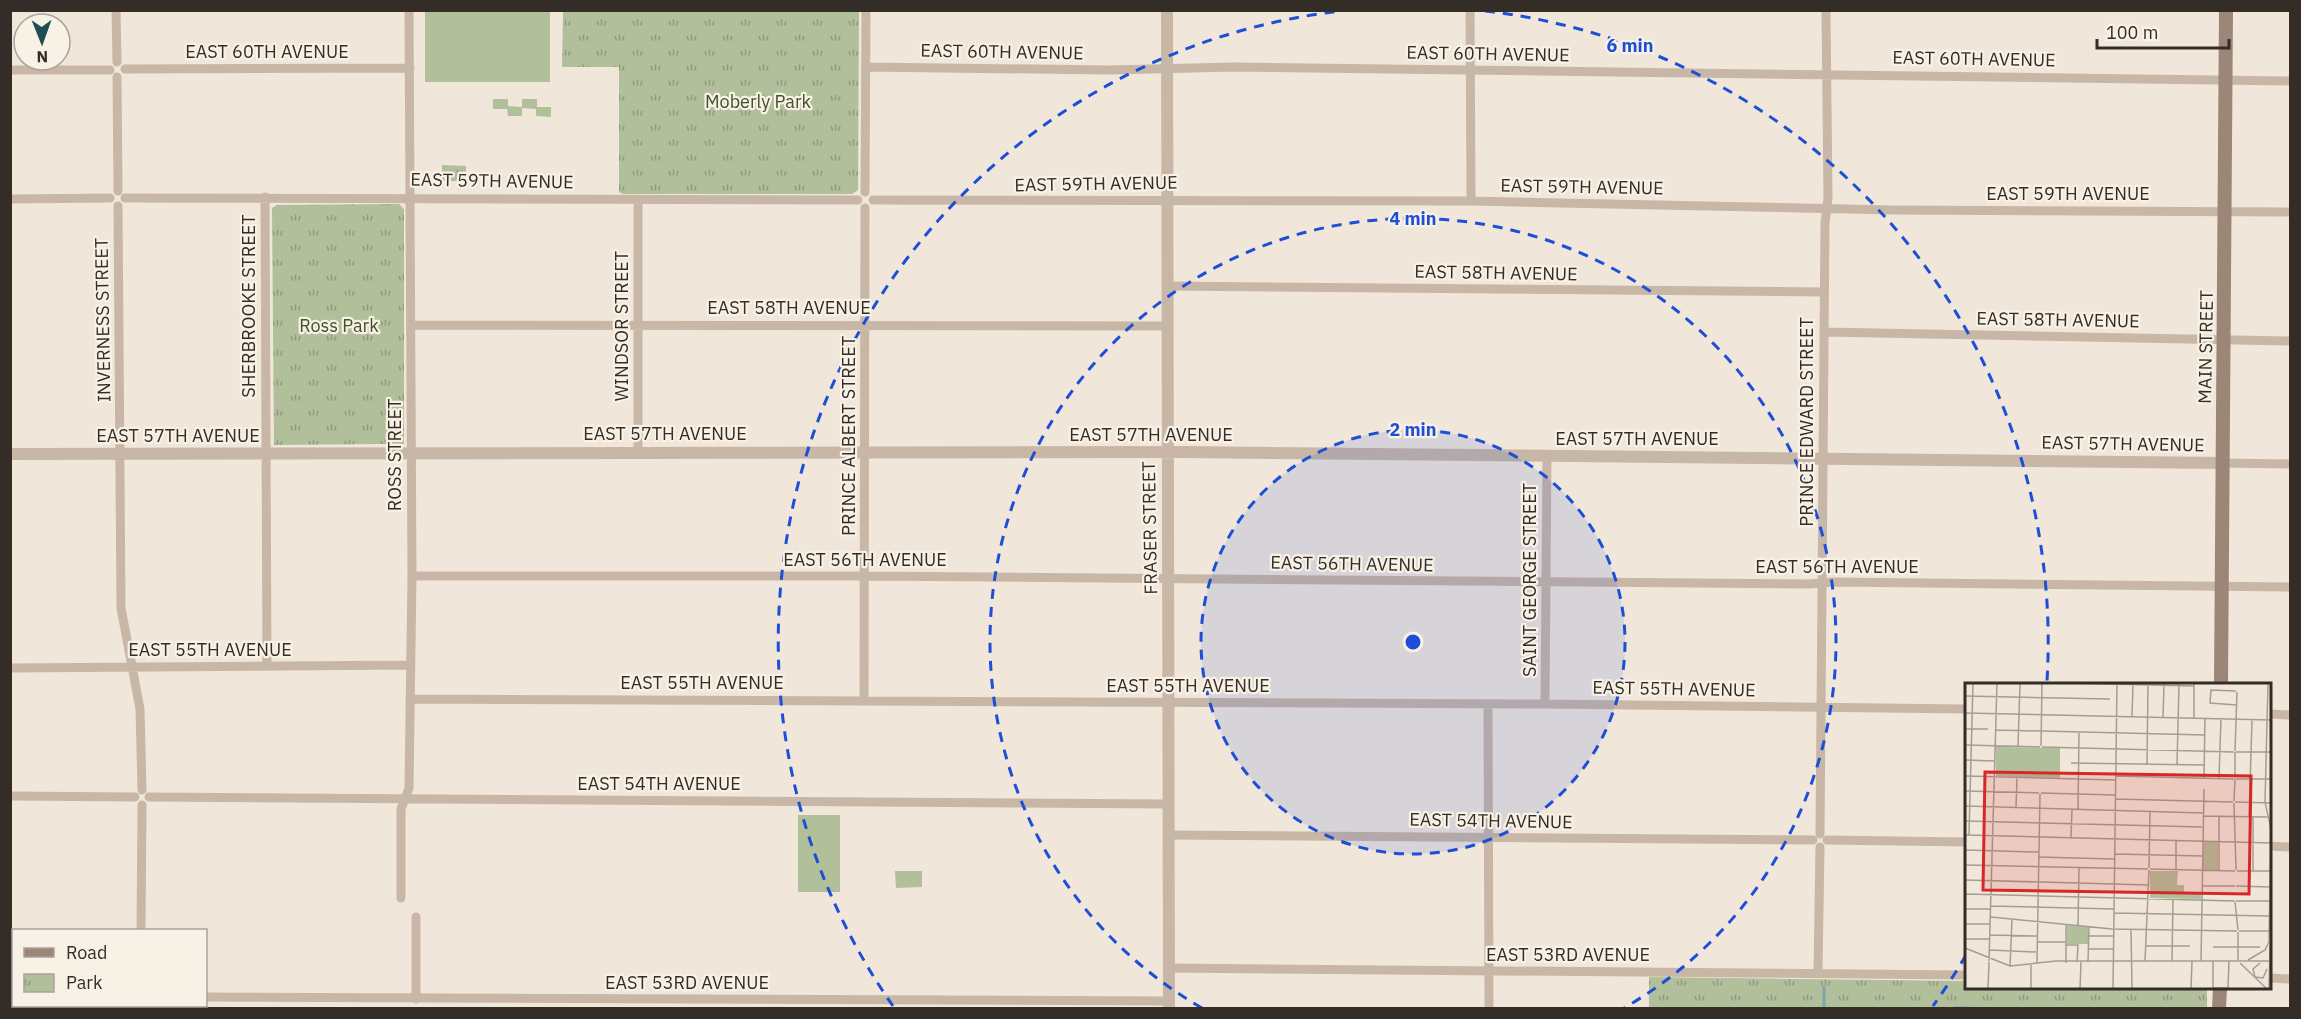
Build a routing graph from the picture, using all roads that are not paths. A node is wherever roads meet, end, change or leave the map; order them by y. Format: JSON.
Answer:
{"nodes":[{"id":1,"x":116,"y":10,"type":"edge"},
{"id":2,"x":409,"y":10,"type":"edge"},
{"id":3,"x":866,"y":10,"type":"edge"},
{"id":4,"x":1167,"y":10,"type":"edge"},
{"id":5,"x":1470,"y":10,"type":"edge"},
{"id":6,"x":1826,"y":10,"type":"edge"},
{"id":7,"x":2226,"y":10,"type":"edge"},
{"id":8,"x":117,"y":62,"type":"junction"},
{"id":9,"x":866,"y":67,"type":"junction"},
{"id":10,"x":1168,"y":67,"type":"junction"},
{"id":11,"x":410,"y":68,"type":"junction"},
{"id":12,"x":125,"y":69,"type":"junction"},
{"id":13,"x":10,"y":70,"type":"edge"},
{"id":14,"x":110,"y":70,"type":"junction"},
{"id":15,"x":1470,"y":70,"type":"junction"},
{"id":16,"x":1826,"y":75,"type":"junction"},
{"id":17,"x":117,"y":77,"type":"junction"},
{"id":18,"x":2226,"y":80,"type":"junction"},
{"id":19,"x":2290,"y":81,"type":"edge"},
{"id":20,"x":866,"y":192,"type":"junction"},
{"id":21,"x":121,"y":194,"type":"junction"},
{"id":22,"x":265,"y":197,"type":"junction"},
{"id":23,"x":411,"y":197,"type":"junction"},
{"id":24,"x":110,"y":198,"type":"junction"},
{"id":25,"x":10,"y":199,"type":"edge"},
{"id":26,"x":638,"y":200,"type":"junction"},
{"id":27,"x":858,"y":200,"type":"junction"},
{"id":28,"x":873,"y":200,"type":"junction"},
{"id":29,"x":1168,"y":200,"type":"junction"},
{"id":30,"x":1471,"y":201,"type":"junction"},
{"id":31,"x":118,"y":206,"type":"junction"},
{"id":32,"x":1827,"y":207,"type":"junction"},
{"id":33,"x":866,"y":208,"type":"junction"},
{"id":34,"x":2290,"y":212,"type":"edge"},
{"id":35,"x":2225,"y":213,"type":"junction"},
{"id":36,"x":1167,"y":286,"type":"junction"},
{"id":37,"x":1824,"y":292,"type":"junction"},
{"id":38,"x":638,"y":324,"type":"junction"},
{"id":39,"x":865,"y":324,"type":"junction"},
{"id":40,"x":412,"y":325,"type":"junction"},
{"id":41,"x":1167,"y":326,"type":"junction"},
{"id":42,"x":1825,"y":332,"type":"junction"},
{"id":43,"x":2223,"y":339,"type":"junction"},
{"id":44,"x":2290,"y":341,"type":"edge"},
{"id":45,"x":411,"y":452,"type":"junction"},
{"id":46,"x":639,"y":452,"type":"junction"},
{"id":47,"x":1167,"y":452,"type":"junction"},
{"id":48,"x":267,"y":453,"type":"junction"},
{"id":49,"x":866,"y":453,"type":"junction"},
{"id":50,"x":10,"y":454,"type":"edge"},
{"id":51,"x":120,"y":454,"type":"junction"},
{"id":52,"x":1547,"y":456,"type":"junction"},
{"id":53,"x":1823,"y":459,"type":"junction"},
{"id":54,"x":2223,"y":463,"type":"junction"},
{"id":55,"x":2290,"y":464,"type":"edge"},
{"id":56,"x":412,"y":576,"type":"junction"},
{"id":57,"x":865,"y":576,"type":"junction"},
{"id":58,"x":1168,"y":579,"type":"junction"},
{"id":59,"x":1546,"y":583,"type":"junction"},
{"id":60,"x":1822,"y":583,"type":"junction"},
{"id":61,"x":2222,"y":587,"type":"junction"},
{"id":62,"x":2290,"y":587,"type":"edge"},
{"id":63,"x":410,"y":665,"type":"junction"},
{"id":64,"x":267,"y":666,"type":"junction"},
{"id":65,"x":132,"y":667,"type":"junction"},
{"id":66,"x":10,"y":668,"type":"edge"},
{"id":67,"x":2221,"y":683,"type":"edge"},
{"id":68,"x":410,"y":699,"type":"junction"},
{"id":69,"x":864,"y":701,"type":"junction"},
{"id":70,"x":1169,"y":702,"type":"junction"},
{"id":71,"x":1488,"y":704,"type":"junction"},
{"id":72,"x":1545,"y":704,"type":"junction"},
{"id":73,"x":1820,"y":706,"type":"junction"},
{"id":74,"x":1965,"y":709,"type":"edge"},
{"id":75,"x":2271,"y":714,"type":"edge"},
{"id":76,"x":2290,"y":715,"type":"edge"},
{"id":77,"x":138,"y":794,"type":"junction"},
{"id":78,"x":10,"y":796,"type":"edge"},
{"id":79,"x":149,"y":797,"type":"junction"},
{"id":80,"x":405,"y":799,"type":"junction"},
{"id":81,"x":1169,"y":804,"type":"junction"},
{"id":82,"x":142,"y":805,"type":"junction"},
{"id":83,"x":1169,"y":835,"type":"junction"},
{"id":84,"x":1488,"y":837,"type":"junction"},
{"id":85,"x":1820,"y":840,"type":"junction"},
{"id":86,"x":1965,"y":842,"type":"edge"},
{"id":87,"x":2271,"y":846,"type":"edge"},
{"id":88,"x":2290,"y":847,"type":"edge"},
{"id":89,"x":401,"y":898,"type":"dead end"},
{"id":90,"x":416,"y":917,"type":"dead end"},
{"id":91,"x":141,"y":929,"type":"edge"},
{"id":92,"x":1169,"y":968,"type":"junction"},
{"id":93,"x":1489,"y":971,"type":"junction"},
{"id":94,"x":1818,"y":972,"type":"junction"},
{"id":95,"x":1965,"y":975,"type":"edge"},
{"id":96,"x":2271,"y":978,"type":"edge"},
{"id":97,"x":2290,"y":979,"type":"edge"},
{"id":98,"x":2220,"y":989,"type":"edge"},
{"id":99,"x":207,"y":997,"type":"edge"},
{"id":100,"x":275,"y":997,"type":"junction"},
{"id":101,"x":410,"y":1002,"type":"edge"},
{"id":102,"x":1169,"y":1005,"type":"edge"},
{"id":103,"x":274,"y":1008,"type":"edge"},
{"id":104,"x":1489,"y":1008,"type":"edge"},
{"id":105,"x":2219,"y":1008,"type":"edge"}],
"edges":[{"from":1,"to":8,"type":"street"},
{"from":2,"to":11,"type":"street","name":"ROSS STREET"},
{"from":3,"to":9,"type":"street"},
{"from":4,"to":10,"type":"street","name":"FRASER STREET"},
{"from":5,"to":15,"type":"street"},
{"from":6,"to":16,"type":"street","name":"PRINCE EDWARD STREET"},
{"from":7,"to":18,"type":"main road","name":"MAIN STREET"},
{"from":8,"to":12,"type":"street"},
{"from":8,"to":14,"type":"street"},
{"from":9,"to":10,"type":"street","name":"EAST 60TH AVENUE"},
{"from":9,"to":20,"type":"street"},
{"from":10,"to":15,"type":"street","name":"EAST 60TH AVENUE"},
{"from":10,"to":29,"type":"street","name":"FRASER STREET"},
{"from":11,"to":12,"type":"street","name":"EAST 60TH AVENUE"},
{"from":11,"to":23,"type":"street","name":"ROSS STREET"},
{"from":12,"to":17,"type":"street"},
{"from":13,"to":14,"type":"street"},
{"from":14,"to":17,"type":"street"},
{"from":15,"to":16,"type":"street","name":"EAST 60TH AVENUE"},
{"from":15,"to":30,"type":"street"},
{"from":16,"to":18,"type":"street","name":"EAST 60TH AVENUE"},
{"from":16,"to":32,"type":"street","name":"PRINCE EDWARD STREET"},
{"from":17,"to":21,"type":"street"},
{"from":18,"to":19,"type":"street","name":"EAST 60TH AVENUE"},
{"from":18,"to":35,"type":"main road","name":"MAIN STREET"},
{"from":20,"to":27,"type":"street"},
{"from":20,"to":28,"type":"street"},
{"from":21,"to":22,"type":"street","name":"EAST 59TH AVENUE"},
{"from":21,"to":24,"type":"street"},
{"from":21,"to":31,"type":"street"},
{"from":22,"to":23,"type":"street","name":"EAST 59TH AVENUE"},
{"from":22,"to":48,"type":"street","name":"SHERBROOKE STREET"},
{"from":23,"to":26,"type":"street","name":"EAST 59TH AVENUE"},
{"from":23,"to":40,"type":"street","name":"ROSS STREET"},
{"from":24,"to":25,"type":"street"},
{"from":24,"to":31,"type":"street"},
{"from":26,"to":27,"type":"street","name":"EAST 59TH AVENUE"},
{"from":26,"to":38,"type":"street","name":"WINDSOR STREET"},
{"from":27,"to":33,"type":"street"},
{"from":28,"to":29,"type":"street","name":"EAST 59TH AVENUE"},
{"from":28,"to":33,"type":"street"},
{"from":29,"to":30,"type":"street","name":"EAST 59TH AVENUE"},
{"from":29,"to":36,"type":"street","name":"FRASER STREET"},
{"from":30,"to":32,"type":"street","name":"EAST 59TH AVENUE"},
{"from":31,"to":51,"type":"street","name":"INVERNESS STREET"},
{"from":32,"to":35,"type":"street","name":"EAST 59TH AVENUE"},
{"from":32,"to":37,"type":"street","name":"PRINCE EDWARD STREET"},
{"from":33,"to":39,"type":"street","name":"PRINCE ALBERT STREET"},
{"from":34,"to":35,"type":"street","name":"EAST 59TH AVENUE"},
{"from":35,"to":43,"type":"main road","name":"MAIN STREET"},
{"from":36,"to":37,"type":"street","name":"EAST 58TH AVENUE"},
{"from":36,"to":41,"type":"street","name":"FRASER STREET"},
{"from":37,"to":42,"type":"street","name":"PRINCE EDWARD STREET"},
{"from":38,"to":39,"type":"street","name":"EAST 58TH AVENUE"},
{"from":38,"to":40,"type":"street","name":"EAST 58TH AVENUE"},
{"from":38,"to":46,"type":"street","name":"WINDSOR STREET"},
{"from":39,"to":41,"type":"street","name":"EAST 58TH AVENUE"},
{"from":39,"to":49,"type":"street","name":"PRINCE ALBERT STREET"},
{"from":40,"to":45,"type":"street","name":"ROSS STREET"},
{"from":41,"to":47,"type":"street","name":"FRASER STREET"},
{"from":42,"to":43,"type":"street","name":"EAST 58TH AVENUE"},
{"from":42,"to":53,"type":"street","name":"PRINCE EDWARD STREET"},
{"from":43,"to":44,"type":"street","name":"EAST 58TH AVENUE"},
{"from":43,"to":54,"type":"main road","name":"MAIN STREET"},
{"from":45,"to":46,"type":"street","name":"EAST 57TH AVENUE"},
{"from":45,"to":48,"type":"street","name":"EAST 57TH AVENUE"},
{"from":45,"to":56,"type":"street","name":"ROSS STREET"},
{"from":46,"to":49,"type":"street","name":"EAST 57TH AVENUE"},
{"from":47,"to":49,"type":"street","name":"EAST 57TH AVENUE"},
{"from":47,"to":52,"type":"street","name":"EAST 57TH AVENUE"},
{"from":47,"to":58,"type":"street","name":"FRASER STREET"},
{"from":48,"to":51,"type":"street","name":"EAST 57TH AVENUE"},
{"from":48,"to":64,"type":"street","name":"SHERBROOKE STREET"},
{"from":49,"to":57,"type":"street","name":"PRINCE ALBERT STREET"},
{"from":50,"to":51,"type":"street","name":"EAST 57TH AVENUE"},
{"from":51,"to":65,"type":"street","name":"INVERNESS STREET"},
{"from":52,"to":53,"type":"street","name":"EAST 57TH AVENUE"},
{"from":52,"to":59,"type":"street","name":"SAINT GEORGE STREET"},
{"from":53,"to":54,"type":"street","name":"EAST 57TH AVENUE"},
{"from":53,"to":60,"type":"street","name":"PRINCE EDWARD STREET"},
{"from":54,"to":55,"type":"street","name":"EAST 57TH AVENUE"},
{"from":54,"to":61,"type":"main road","name":"MAIN STREET"},
{"from":56,"to":57,"type":"street","name":"EAST 56TH AVENUE"},
{"from":56,"to":63,"type":"street","name":"ROSS STREET"},
{"from":57,"to":58,"type":"street","name":"EAST 56TH AVENUE"},
{"from":57,"to":69,"type":"street","name":"PRINCE ALBERT STREET"},
{"from":58,"to":59,"type":"street","name":"EAST 56TH AVENUE"},
{"from":58,"to":70,"type":"street","name":"FRASER STREET"},
{"from":59,"to":60,"type":"street","name":"EAST 56TH AVENUE"},
{"from":59,"to":72,"type":"street","name":"SAINT GEORGE STREET"},
{"from":60,"to":61,"type":"street","name":"EAST 56TH AVENUE"},
{"from":60,"to":73,"type":"street","name":"PRINCE EDWARD STREET"},
{"from":61,"to":62,"type":"street","name":"EAST 56TH AVENUE"},
{"from":61,"to":67,"type":"main road","name":"MAIN STREET"},
{"from":63,"to":64,"type":"street","name":"EAST 55TH AVENUE"},
{"from":63,"to":68,"type":"street","name":"ROSS STREET"},
{"from":64,"to":65,"type":"street","name":"EAST 55TH AVENUE"},
{"from":65,"to":66,"type":"street","name":"EAST 55TH AVENUE"},
{"from":65,"to":77,"type":"street","name":"INVERNESS STREET"},
{"from":68,"to":69,"type":"street","name":"EAST 55TH AVENUE"},
{"from":68,"to":80,"type":"street","name":"ROSS STREET"},
{"from":69,"to":70,"type":"street","name":"EAST 55TH AVENUE"},
{"from":70,"to":71,"type":"street","name":"EAST 55TH AVENUE"},
{"from":70,"to":81,"type":"street","name":"FRASER STREET"},
{"from":71,"to":72,"type":"street","name":"EAST 55TH AVENUE"},
{"from":71,"to":84,"type":"street"},
{"from":72,"to":73,"type":"street","name":"EAST 55TH AVENUE"},
{"from":73,"to":74,"type":"street","name":"EAST 55TH AVENUE"},
{"from":73,"to":85,"type":"street","name":"PRINCE EDWARD STREET"},
{"from":75,"to":76,"type":"street"},
{"from":77,"to":78,"type":"street"},
{"from":77,"to":79,"type":"street"},
{"from":77,"to":82,"type":"street"},
{"from":79,"to":80,"type":"street","name":"EAST 54TH AVENUE"},
{"from":79,"to":82,"type":"street"},
{"from":80,"to":81,"type":"street","name":"EAST 54TH AVENUE"},
{"from":80,"to":89,"type":"street","name":"ROSS STREET"},
{"from":81,"to":83,"type":"street","name":"FRASER STREET"},
{"from":82,"to":91,"type":"street"},
{"from":83,"to":84,"type":"street","name":"EAST 54TH AVENUE"},
{"from":83,"to":92,"type":"street","name":"FRASER STREET"},
{"from":84,"to":85,"type":"street","name":"EAST 54TH AVENUE"},
{"from":84,"to":93,"type":"street"},
{"from":85,"to":86,"type":"street","name":"EAST 54TH AVENUE"},
{"from":85,"to":94,"type":"street","name":"PRINCE EDWARD STREET"},
{"from":87,"to":88,"type":"street"},
{"from":90,"to":101,"type":"street"},
{"from":92,"to":93,"type":"street","name":"EAST 53RD AVENUE"},
{"from":92,"to":102,"type":"street","name":"FRASER STREET"},
{"from":93,"to":94,"type":"street","name":"EAST 53RD AVENUE"},
{"from":93,"to":104,"type":"street"},
{"from":94,"to":95,"type":"street","name":"EAST 53RD AVENUE"},
{"from":96,"to":97,"type":"street"},
{"from":98,"to":105,"type":"main road"},
{"from":99,"to":100,"type":"street","name":"EAST 53RD AVENUE"},
{"from":100,"to":101,"type":"street","name":"EAST 53RD AVENUE"},
{"from":100,"to":103,"type":"street"},
{"from":101,"to":102,"type":"street","name":"EAST 53RD AVENUE"}]}
